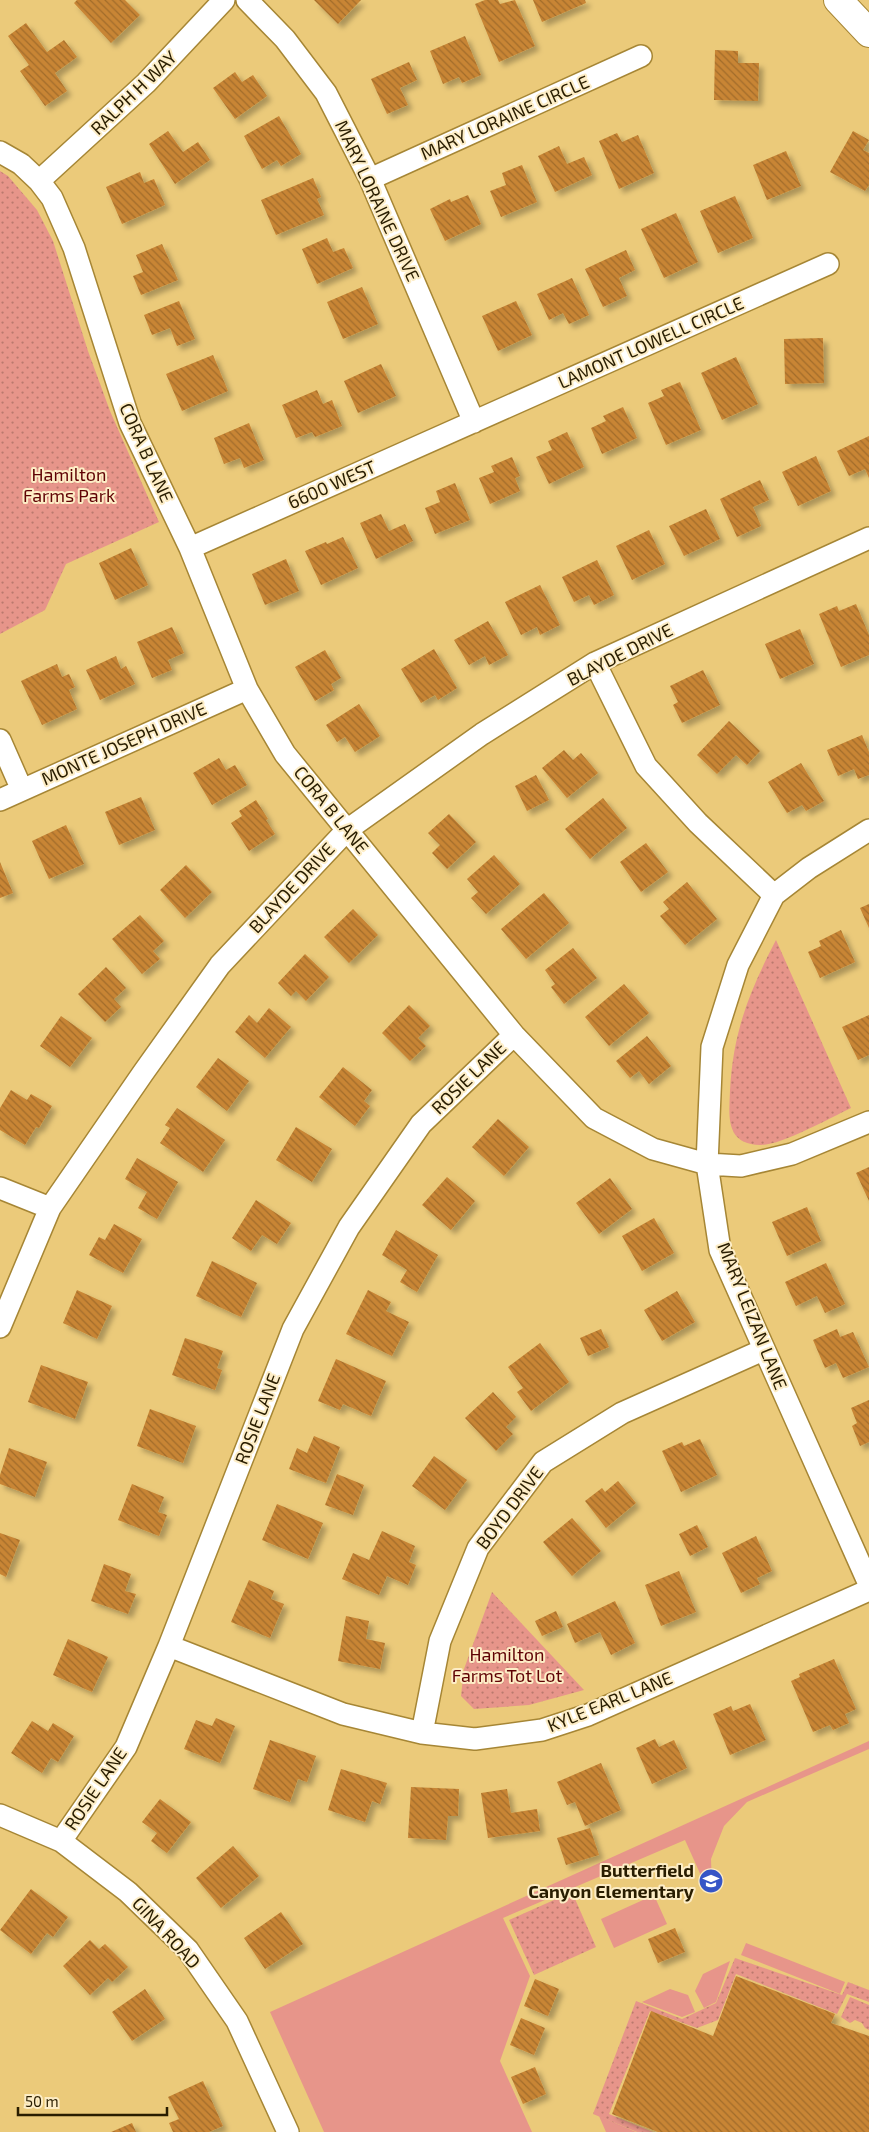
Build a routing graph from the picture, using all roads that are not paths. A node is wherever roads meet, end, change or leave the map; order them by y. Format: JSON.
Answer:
{"nodes":[{"id":1,"x":224,"y":0,"type":"edge"},
{"id":2,"x":247,"y":0,"type":"edge"},
{"id":3,"x":838,"y":0,"type":"edge"},
{"id":4,"x":869,"y":33,"type":"edge"},
{"id":5,"x":640,"y":56,"type":"dead end"},
{"id":6,"x":0,"y":152,"type":"edge"},
{"id":7,"x":370,"y":179,"type":"junction"},
{"id":8,"x":39,"y":181,"type":"junction"},
{"id":9,"x":828,"y":264,"type":"dead end"},
{"id":10,"x":474,"y":422,"type":"junction"},
{"id":11,"x":869,"y":538,"type":"edge"},
{"id":12,"x":190,"y":548,"type":"junction"},
{"id":13,"x":595,"y":663,"type":"junction"},
{"id":14,"x":247,"y":689,"type":"junction"},
{"id":15,"x":0,"y":740,"type":"edge"},
{"id":16,"x":22,"y":790,"type":"junction"},
{"id":17,"x":0,"y":800,"type":"edge"},
{"id":18,"x":347,"y":830,"type":"junction"},
{"id":19,"x":869,"y":830,"type":"edge"},
{"id":20,"x":774,"y":895,"type":"junction"},
{"id":21,"x":514,"y":1035,"type":"junction"},
{"id":22,"x":869,"y":1122,"type":"edge"},
{"id":23,"x":707,"y":1164,"type":"junction"},
{"id":24,"x":0,"y":1188,"type":"edge"},
{"id":25,"x":50,"y":1208,"type":"junction"},
{"id":26,"x":0,"y":1327,"type":"edge"},
{"id":27,"x":764,"y":1350,"type":"junction"},
{"id":28,"x":869,"y":1584,"type":"edge"},
{"id":29,"x":869,"y":1590,"type":"edge"},
{"id":30,"x":169,"y":1646,"type":"junction"},
{"id":31,"x":422,"y":1733,"type":"junction"},
{"id":32,"x":0,"y":1815,"type":"edge"},
{"id":33,"x":61,"y":1841,"type":"junction"},
{"id":34,"x":288,"y":2132,"type":"edge"}],
"edges":[{"from":1,"to":8,"type":"street","name":"RALPH H WAY"},
{"from":2,"to":7,"type":"street","name":"MARY LORAINE DRIVE"},
{"from":3,"to":4,"type":"street"},
{"from":5,"to":7,"type":"street","name":"MARY LORAINE CIRCLE"},
{"from":6,"to":8,"type":"street","name":"CORA B LANE"},
{"from":7,"to":10,"type":"street","name":"MARY LORAINE DRIVE"},
{"from":8,"to":12,"type":"street","name":"CORA B LANE"},
{"from":9,"to":10,"type":"street","name":"LAMONT LOWELL CIRCLE"},
{"from":10,"to":12,"type":"street","name":"6600 WEST"},
{"from":11,"to":13,"type":"street","name":"BLAYDE DRIVE"},
{"from":12,"to":14,"type":"street","name":"CORA B LANE"},
{"from":13,"to":18,"type":"street","name":"BLAYDE DRIVE"},
{"from":13,"to":20,"type":"street"},
{"from":14,"to":16,"type":"street","name":"MONTE JOSEPH DRIVE"},
{"from":14,"to":18,"type":"street","name":"CORA B LANE"},
{"from":15,"to":16,"type":"street"},
{"from":16,"to":17,"type":"street","name":"MONTE JOSEPH DRIVE"},
{"from":18,"to":21,"type":"street","name":"CORA B LANE"},
{"from":18,"to":25,"type":"street","name":"BLAYDE DRIVE"},
{"from":19,"to":20,"type":"street"},
{"from":20,"to":23,"type":"street","name":"MARY LEIZAN LANE"},
{"from":21,"to":23,"type":"street","name":"CORA B LANE"},
{"from":21,"to":30,"type":"street","name":"ROSIE LANE"},
{"from":22,"to":23,"type":"street","name":"CORA B LANE"},
{"from":23,"to":27,"type":"street","name":"MARY LEIZAN LANE"},
{"from":24,"to":25,"type":"street"},
{"from":25,"to":26,"type":"street","name":"BLAYDE DRIVE"},
{"from":27,"to":28,"type":"street","name":"MARY LEIZAN LANE"},
{"from":27,"to":31,"type":"street","name":"BOYD DRIVE"},
{"from":29,"to":31,"type":"street","name":"KYLE EARL LANE"},
{"from":30,"to":31,"type":"street","name":"KYLE EARL LANE"},
{"from":30,"to":33,"type":"street","name":"ROSIE LANE"},
{"from":32,"to":33,"type":"street","name":"GINA ROAD"},
{"from":33,"to":34,"type":"street","name":"GINA ROAD"}]}
